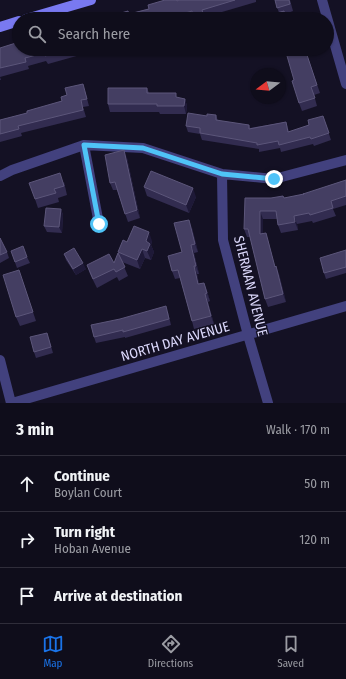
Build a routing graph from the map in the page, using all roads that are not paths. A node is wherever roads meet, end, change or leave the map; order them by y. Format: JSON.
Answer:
{"nodes":[{"id":1,"x":91,"y":0,"type":"edge"},
{"id":2,"x":322,"y":0,"type":"edge"},
{"id":3,"x":50,"y":12,"type":"edge"},
{"id":4,"x":325,"y":12,"type":"edge"},
{"id":5,"x":12,"y":23,"type":"edge"},
{"id":6,"x":0,"y":27,"type":"edge"},
{"id":7,"x":334,"y":42,"type":"edge"},
{"id":8,"x":346,"y":84,"type":"edge"},
{"id":9,"x":84,"y":145,"type":"junction"},
{"id":10,"x":346,"y":160,"type":"edge"},
{"id":11,"x":222,"y":174,"type":"junction"},
{"id":12,"x":0,"y":176,"type":"edge"},
{"id":13,"x":99,"y":224,"type":"dead end"},
{"id":14,"x":346,"y":306,"type":"edge"},
{"id":15,"x":248,"y":335,"type":"junction"},
{"id":16,"x":0,"y":360,"type":"edge"},
{"id":17,"x":12,"y":403,"type":"edge"},
{"id":18,"x":268,"y":403,"type":"edge"}],
"edges":[{"from":1,"to":3,"type":"street"},
{"from":2,"to":4,"type":"street"},
{"from":5,"to":6,"type":"street"},
{"from":7,"to":8,"type":"street"},
{"from":9,"to":11,"type":"street"},
{"from":9,"to":12,"type":"street"},
{"from":9,"to":13,"type":"street"},
{"from":10,"to":11,"type":"street"},
{"from":11,"to":15,"type":"street","name":"SHERMAN AVENUE"},
{"from":14,"to":15,"type":"street","name":"NORTH DAY AVENUE"},
{"from":15,"to":17,"type":"street","name":"NORTH DAY AVENUE"},
{"from":15,"to":18,"type":"street","name":"SHERMAN AVENUE"},
{"from":16,"to":17,"type":"street"}]}
